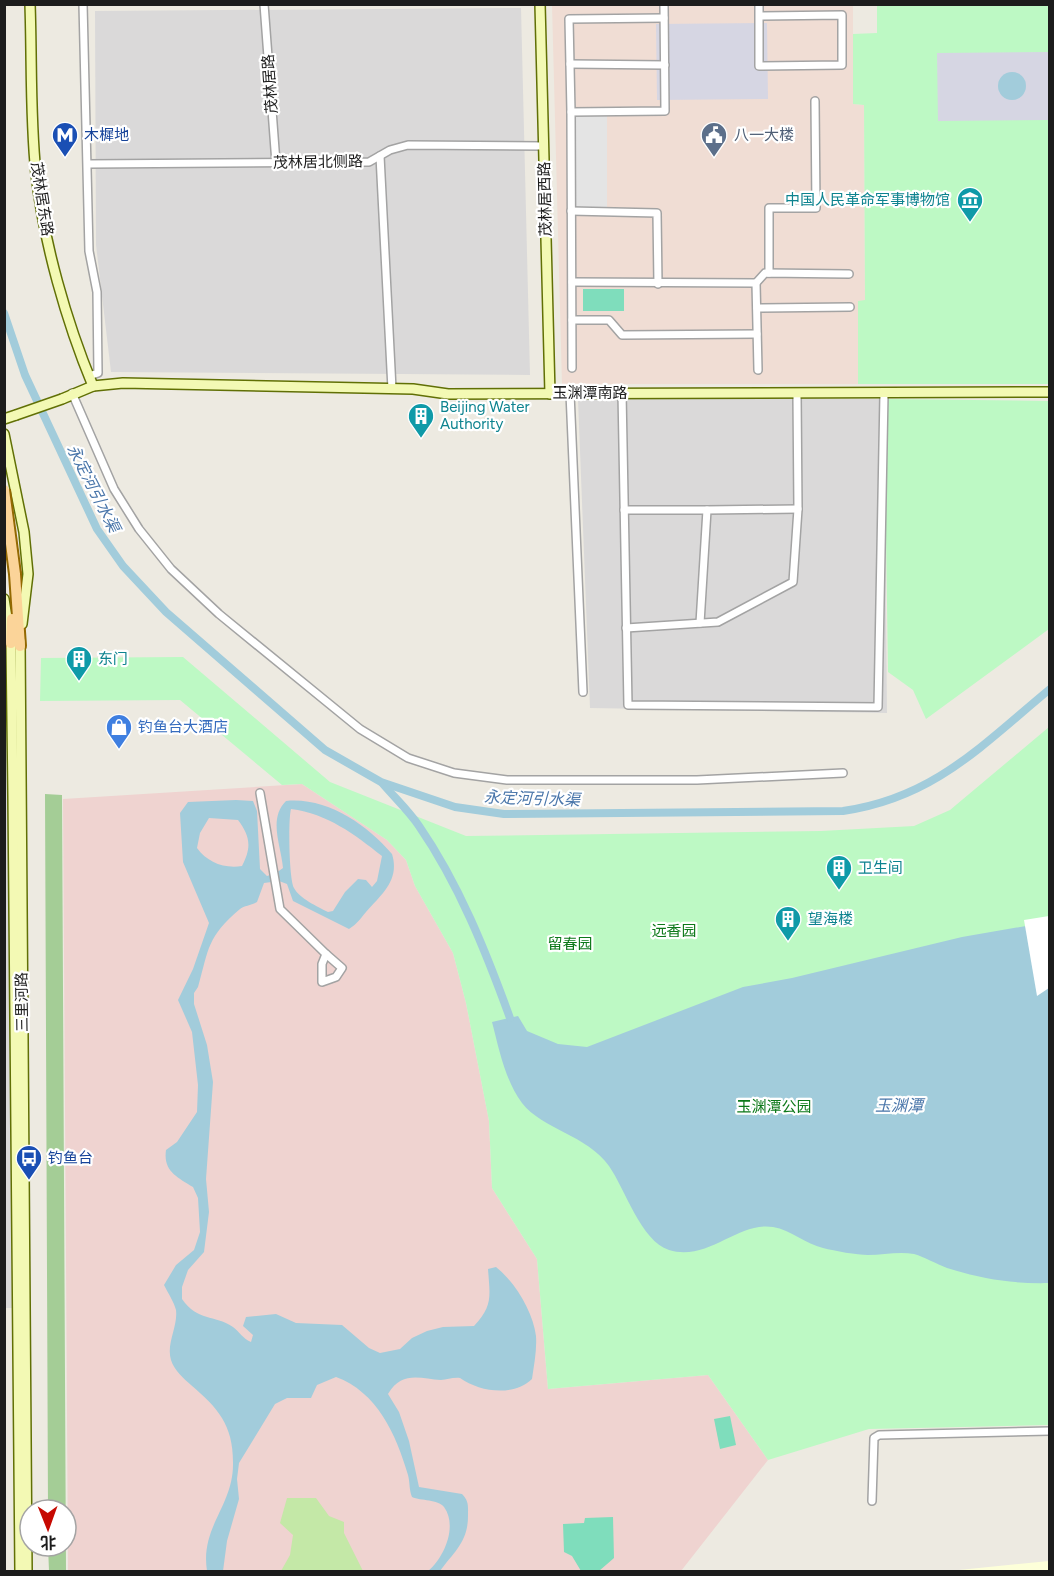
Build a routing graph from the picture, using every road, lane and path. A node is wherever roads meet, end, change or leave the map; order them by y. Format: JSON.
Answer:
{"nodes":[{"id":1,"x":30,"y":4,"type":"edge"},
{"id":2,"x":83,"y":4,"type":"edge"},
{"id":3,"x":264,"y":4,"type":"edge"},
{"id":4,"x":540,"y":4,"type":"edge"},
{"id":5,"x":664,"y":4,"type":"edge"},
{"id":6,"x":759,"y":4,"type":"edge"},
{"id":7,"x":759,"y":15,"type":"junction"},
{"id":8,"x":664,"y":18,"type":"junction"},
{"id":9,"x":570,"y":64,"type":"junction"},
{"id":10,"x":665,"y":64,"type":"junction"},
{"id":11,"x":815,"y":101,"type":"dead end"},
{"id":12,"x":571,"y":112,"type":"junction"},
{"id":13,"x":544,"y":146,"type":"junction"},
{"id":14,"x":380,"y":156,"type":"junction"},
{"id":15,"x":276,"y":163,"type":"junction"},
{"id":16,"x":88,"y":164,"type":"junction"},
{"id":17,"x":571,"y":211,"type":"junction"},
{"id":18,"x":769,"y":273,"type":"junction"},
{"id":19,"x":849,"y":274,"type":"dead end"},
{"id":20,"x":572,"y":282,"type":"junction"},
{"id":21,"x":756,"y":283,"type":"junction"},
{"id":22,"x":658,"y":284,"type":"junction"},
{"id":23,"x":850,"y":307,"type":"dead end"},
{"id":24,"x":757,"y":308,"type":"junction"},
{"id":25,"x":572,"y":320,"type":"junction"},
{"id":26,"x":757,"y":334,"type":"junction"},
{"id":27,"x":572,"y":368,"type":"dead end"},
{"id":28,"x":758,"y":370,"type":"dead end"},
{"id":29,"x":89,"y":376,"type":"junction"},
{"id":30,"x":93,"y":386,"type":"junction"},
{"id":31,"x":392,"y":389,"type":"junction"},
{"id":32,"x":1050,"y":392,"type":"edge"},
{"id":33,"x":72,"y":393,"type":"junction"},
{"id":34,"x":570,"y":393,"type":"junction"},
{"id":35,"x":622,"y":393,"type":"junction"},
{"id":36,"x":550,"y":394,"type":"junction"},
{"id":37,"x":884,"y":394,"type":"junction"},
{"id":38,"x":797,"y":395,"type":"junction"},
{"id":39,"x":4,"y":419,"type":"edge"},
{"id":40,"x":4,"y":434,"type":"edge"},
{"id":41,"x":4,"y":490,"type":"edge"},
{"id":42,"x":798,"y":509,"type":"junction"},
{"id":43,"x":624,"y":510,"type":"junction"},
{"id":44,"x":707,"y":510,"type":"junction"},
{"id":45,"x":4,"y":599,"type":"edge"},
{"id":46,"x":700,"y":623,"type":"junction"},
{"id":47,"x":626,"y":628,"type":"junction"},
{"id":48,"x":15,"y":644,"type":"junction"},
{"id":49,"x":583,"y":692,"type":"dead end"},
{"id":50,"x":843,"y":773,"type":"dead end"},
{"id":51,"x":10,"y":783,"type":"edge"},
{"id":52,"x":260,"y":793,"type":"dead end"},
{"id":53,"x":326,"y":954,"type":"dead end"},
{"id":54,"x":4,"y":1293,"type":"edge"},
{"id":55,"x":20,"y":1296,"type":"junction"},
{"id":56,"x":4,"y":1308,"type":"edge"},
{"id":57,"x":16,"y":1308,"type":"junction"},
{"id":58,"x":1050,"y":1431,"type":"edge"},
{"id":59,"x":872,"y":1501,"type":"dead end"},
{"id":60,"x":20,"y":1572,"type":"edge"},
{"id":61,"x":27,"y":1572,"type":"edge"}],
"edges":[{"from":1,"to":29,"type":"street","name":"茂林居东路"},
{"from":2,"to":16,"type":"street"},
{"from":3,"to":15,"type":"street","name":"茂林居路"},
{"from":4,"to":13,"type":"street","name":"茂林居西路"},
{"from":5,"to":8,"type":"street"},
{"from":6,"to":7,"type":"street"},
{"from":7,"to":7,"type":"street"},
{"from":8,"to":9,"type":"street"},
{"from":8,"to":10,"type":"street"},
{"from":9,"to":10,"type":"street"},
{"from":9,"to":12,"type":"street"},
{"from":10,"to":12,"type":"street"},
{"from":11,"to":18,"type":"street"},
{"from":12,"to":17,"type":"street"},
{"from":13,"to":14,"type":"street","name":"茂林居北侧路"},
{"from":13,"to":36,"type":"street","name":"茂林居西路"},
{"from":14,"to":15,"type":"street","name":"茂林居北侧路"},
{"from":14,"to":31,"type":"street"},
{"from":15,"to":16,"type":"street","name":"茂林居北侧路"},
{"from":16,"to":29,"type":"street"},
{"from":17,"to":20,"type":"street"},
{"from":17,"to":22,"type":"street"},
{"from":18,"to":19,"type":"street"},
{"from":18,"to":21,"type":"street"},
{"from":20,"to":22,"type":"street"},
{"from":20,"to":25,"type":"street"},
{"from":21,"to":22,"type":"street"},
{"from":21,"to":24,"type":"street"},
{"from":23,"to":24,"type":"street"},
{"from":24,"to":26,"type":"street"},
{"from":25,"to":26,"type":"street"},
{"from":25,"to":27,"type":"street"},
{"from":26,"to":28,"type":"street"},
{"from":29,"to":30,"type":"street","name":"茂林居东路"},
{"from":30,"to":31,"type":"street","name":"玉渊潭南路"},
{"from":30,"to":33,"type":"street","name":"玉渊潭南路"},
{"from":31,"to":36,"type":"street","name":"玉渊潭南路"},
{"from":32,"to":37,"type":"street","name":"玉渊潭南路"},
{"from":33,"to":39,"type":"street","name":"玉渊潭南路","bridge":true},
{"from":33,"to":50,"type":"street"},
{"from":34,"to":35,"type":"street","name":"玉渊潭南路"},
{"from":34,"to":36,"type":"street","name":"玉渊潭南路"},
{"from":34,"to":49,"type":"street"},
{"from":35,"to":38,"type":"street","name":"玉渊潭南路"},
{"from":35,"to":43,"type":"street"},
{"from":37,"to":38,"type":"street","name":"玉渊潭南路"},
{"from":37,"to":47,"type":"street"},
{"from":38,"to":42,"type":"street"},
{"from":40,"to":48,"type":"street","name":"三里河路"},
{"from":41,"to":48,"type":"main road","bridge":true},
{"from":42,"to":44,"type":"street"},
{"from":42,"to":46,"type":"street"},
{"from":43,"to":44,"type":"street"},
{"from":43,"to":47,"type":"street"},
{"from":44,"to":46,"type":"street"},
{"from":45,"to":48,"type":"street","name":"三里河路"},
{"from":46,"to":47,"type":"street"},
{"from":48,"to":51,"type":"street","name":"三里河路"},
{"from":51,"to":55,"type":"street","name":"三里河路"},
{"from":52,"to":53,"type":"street"},
{"from":54,"to":55,"type":"street"},
{"from":55,"to":57,"type":"street","name":"三里河路"},
{"from":55,"to":61,"type":"street","name":"三里河路"},
{"from":56,"to":57,"type":"street"},
{"from":57,"to":60,"type":"street","name":"三里河路"},
{"from":58,"to":59,"type":"street"}]}
